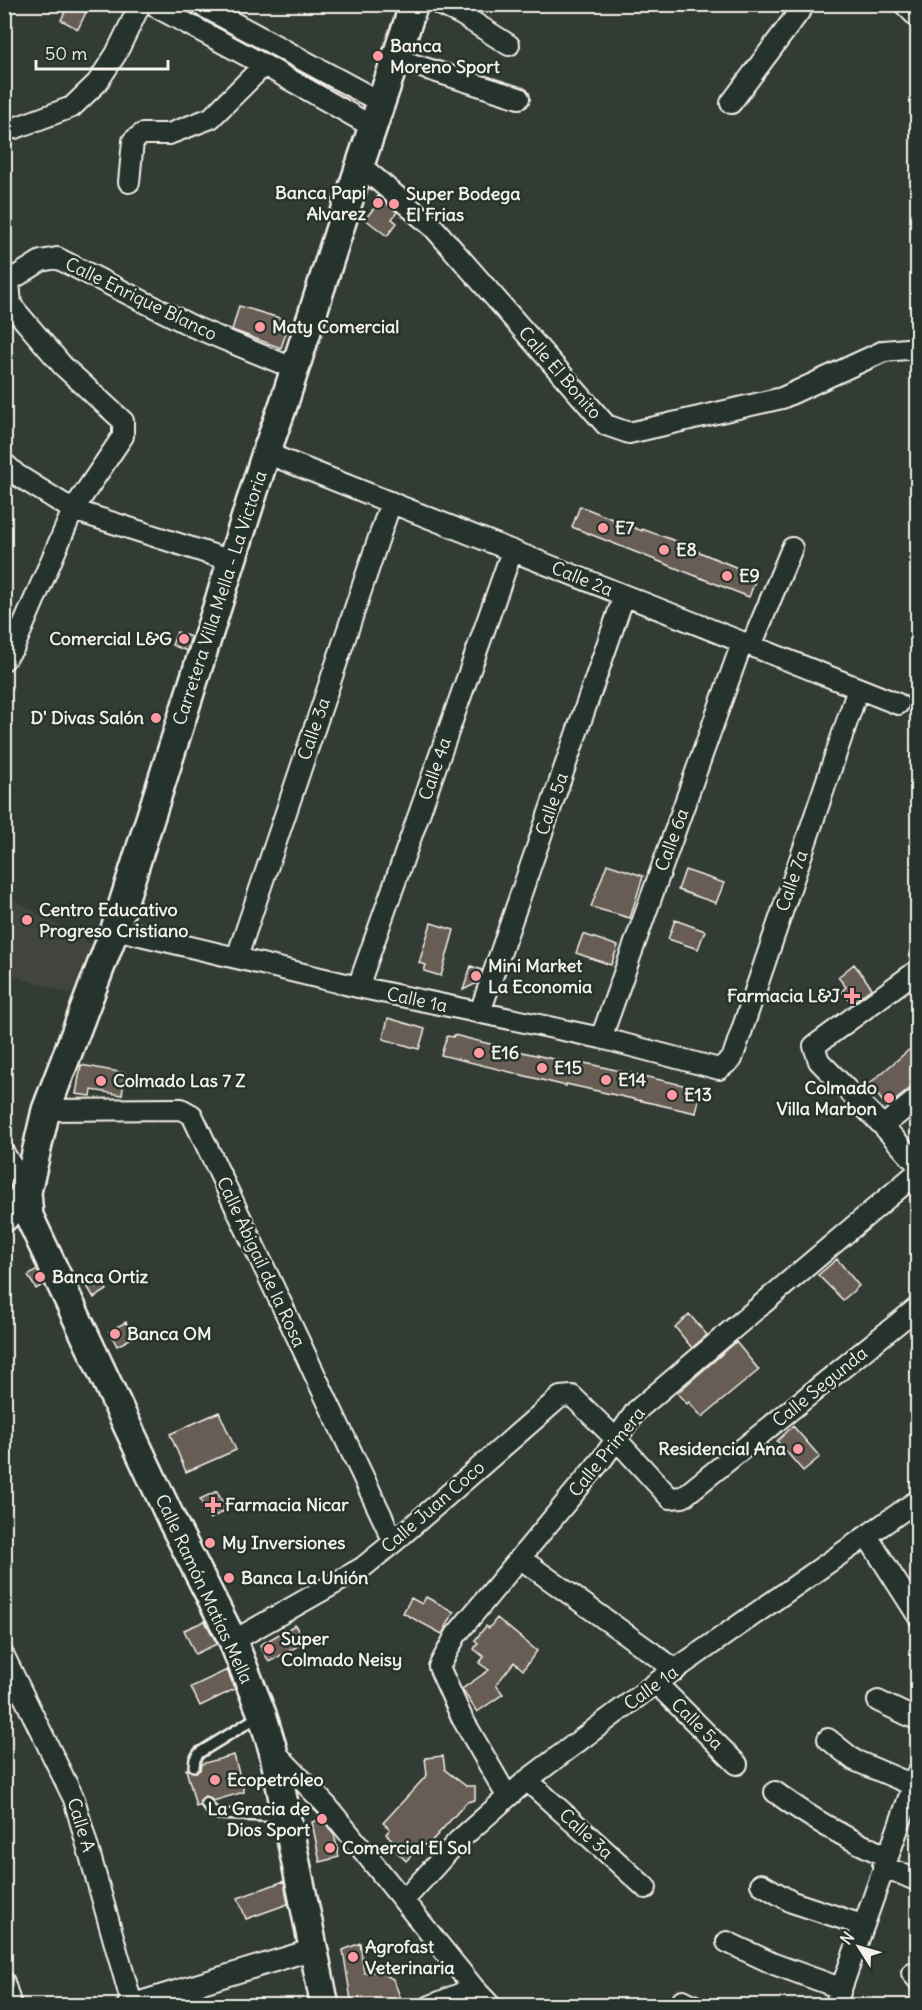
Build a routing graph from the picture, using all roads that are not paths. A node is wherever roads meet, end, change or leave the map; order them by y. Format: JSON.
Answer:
{"nodes":[{"id":1,"x":200,"y":4,"type":"edge"},
{"id":2,"x":414,"y":4,"type":"edge"},
{"id":3,"x":439,"y":4,"type":"edge"},
{"id":4,"x":805,"y":4,"type":"edge"},
{"id":5,"x":904,"y":4,"type":"edge"},
{"id":6,"x":149,"y":6,"type":"edge"},
{"id":7,"x":918,"y":18,"type":"edge"},
{"id":8,"x":509,"y":45,"type":"dead end"},
{"id":9,"x":396,"y":59,"type":"junction"},
{"id":10,"x":264,"y":64,"type":"junction"},
{"id":11,"x":519,"y":98,"type":"dead end"},
{"id":12,"x":731,"y":103,"type":"dead end"},
{"id":13,"x":378,"y":115,"type":"junction"},
{"id":14,"x":4,"y":130,"type":"edge"},
{"id":15,"x":360,"y":165,"type":"junction"},
{"id":16,"x":129,"y":182,"type":"dead end"},
{"id":17,"x":918,"y":348,"type":"edge"},
{"id":18,"x":296,"y":369,"type":"junction"},
{"id":19,"x":266,"y":453,"type":"junction"},
{"id":20,"x":4,"y":463,"type":"edge"},
{"id":21,"x":391,"y":502,"type":"junction"},
{"id":22,"x":73,"y":510,"type":"junction"},
{"id":23,"x":792,"y":548,"type":"dead end"},
{"id":24,"x":512,"y":551,"type":"junction"},
{"id":25,"x":232,"y":561,"type":"junction"},
{"id":26,"x":624,"y":596,"type":"junction"},
{"id":27,"x":746,"y":644,"type":"junction"},
{"id":28,"x":4,"y":660,"type":"edge"},
{"id":29,"x":858,"y":688,"type":"junction"},
{"id":30,"x":898,"y":704,"type":"dead end"},
{"id":31,"x":115,"y":929,"type":"junction"},
{"id":32,"x":237,"y":957,"type":"junction"},
{"id":33,"x":918,"y":970,"type":"edge"},
{"id":34,"x":358,"y":987,"type":"junction"},
{"id":35,"x":480,"y":1012,"type":"junction"},
{"id":36,"x":601,"y":1038,"type":"junction"},
{"id":37,"x":719,"y":1069,"type":"joint"},
{"id":38,"x":918,"y":1098,"type":"edge"},
{"id":39,"x":46,"y":1110,"type":"junction"},
{"id":40,"x":883,"y":1126,"type":"junction"},
{"id":41,"x":4,"y":1153,"type":"edge"},
{"id":42,"x":918,"y":1165,"type":"edge"},
{"id":43,"x":918,"y":1172,"type":"edge"},
{"id":44,"x":27,"y":1192,"type":"junction"},
{"id":45,"x":4,"y":1218,"type":"edge"},
{"id":46,"x":918,"y":1307,"type":"edge"},
{"id":47,"x":615,"y":1438,"type":"junction"},
{"id":48,"x":918,"y":1500,"type":"edge"},
{"id":49,"x":867,"y":1536,"type":"junction"},
{"id":50,"x":394,"y":1542,"type":"junction"},
{"id":51,"x":520,"y":1559,"type":"junction"},
{"id":52,"x":918,"y":1616,"type":"edge"},
{"id":53,"x":233,"y":1641,"type":"junction"},
{"id":54,"x":4,"y":1656,"type":"edge"},
{"id":55,"x":676,"y":1670,"type":"junction"},
{"id":56,"x":656,"y":1683,"type":"junction"},
{"id":57,"x":878,"y":1701,"type":"dead end"},
{"id":58,"x":262,"y":1714,"type":"junction"},
{"id":59,"x":918,"y":1720,"type":"edge"},
{"id":60,"x":828,"y":1739,"type":"dead end"},
{"id":61,"x":273,"y":1750,"type":"junction"},
{"id":62,"x":737,"y":1764,"type":"dead end"},
{"id":63,"x":194,"y":1766,"type":"dead end"},
{"id":64,"x":915,"y":1778,"type":"edge"},
{"id":65,"x":527,"y":1780,"type":"junction"},
{"id":66,"x":775,"y":1792,"type":"dead end"},
{"id":67,"x":507,"y":1796,"type":"junction"},
{"id":68,"x":206,"y":1803,"type":"dead end"},
{"id":69,"x":287,"y":1817,"type":"junction"},
{"id":70,"x":885,"y":1861,"type":"junction"},
{"id":71,"x":918,"y":1881,"type":"edge"},
{"id":72,"x":761,"y":1884,"type":"dead end"},
{"id":73,"x":646,"y":1887,"type":"dead end"},
{"id":74,"x":404,"y":1900,"type":"junction"},
{"id":75,"x":862,"y":1925,"type":"junction"},
{"id":76,"x":727,"y":1942,"type":"dead end"},
{"id":77,"x":314,"y":1949,"type":"junction"},
{"id":78,"x":4,"y":1982,"type":"edge"},
{"id":79,"x":474,"y":1988,"type":"junction"},
{"id":80,"x":838,"y":1997,"type":"edge"},
{"id":81,"x":130,"y":2005,"type":"edge"},
{"id":82,"x":11,"y":2006,"type":"edge"},
{"id":83,"x":325,"y":2006,"type":"edge"},
{"id":84,"x":430,"y":2006,"type":"edge"},
{"id":85,"x":491,"y":2006,"type":"edge"}],
"edges":[{"from":1,"to":13,"type":"street"},
{"from":2,"to":9,"type":"main road","name":"Carretera Villa Mella - La Victoria"},
{"from":3,"to":8,"type":"street"},
{"from":4,"to":12,"type":"street"},
{"from":5,"to":7,"type":"street"},
{"from":6,"to":10,"type":"street"},
{"from":6,"to":14,"type":"street"},
{"from":9,"to":11,"type":"street"},
{"from":9,"to":13,"type":"main road","name":"Carretera Villa Mella - La Victoria"},
{"from":10,"to":13,"type":"street"},
{"from":10,"to":16,"type":"street"},
{"from":13,"to":15,"type":"main road","name":"Carretera Villa Mella - La Victoria"},
{"from":15,"to":17,"type":"street","name":"Calle El Bonito"},
{"from":15,"to":18,"type":"main road","name":"Carretera Villa Mella - La Victoria"},
{"from":18,"to":19,"type":"main road","name":"Carretera Villa Mella - La Victoria"},
{"from":18,"to":22,"type":"street","name":"Calle Enrique Blanco"},
{"from":19,"to":21,"type":"street","name":"Calle 2a"},
{"from":19,"to":25,"type":"main road","name":"Carretera Villa Mella - La Victoria"},
{"from":20,"to":22,"type":"street"},
{"from":21,"to":24,"type":"street","name":"Calle 2a"},
{"from":21,"to":32,"type":"street","name":"Calle 3a"},
{"from":22,"to":25,"type":"street"},
{"from":22,"to":28,"type":"street","name":"Calle Enrique Blanco"},
{"from":23,"to":27,"type":"street","name":"Calle 6a"},
{"from":24,"to":26,"type":"street","name":"Calle 2a"},
{"from":24,"to":34,"type":"street","name":"Calle 4a"},
{"from":25,"to":31,"type":"main road","name":"Carretera Villa Mella - La Victoria"},
{"from":26,"to":27,"type":"street","name":"Calle 2a"},
{"from":26,"to":35,"type":"street","name":"Calle 5a"},
{"from":27,"to":29,"type":"street","name":"Calle 2a"},
{"from":27,"to":36,"type":"street","name":"Calle 6a"},
{"from":29,"to":30,"type":"street","name":"Calle 2a"},
{"from":29,"to":37,"type":"street","name":"Calle 7a"},
{"from":31,"to":32,"type":"street","name":"Calle 1a"},
{"from":31,"to":39,"type":"main road","name":"Carretera Villa Mella - La Victoria"},
{"from":32,"to":34,"type":"street","name":"Calle 1a"},
{"from":33,"to":40,"type":"street"},
{"from":34,"to":35,"type":"street","name":"Calle 1a"},
{"from":35,"to":36,"type":"street","name":"Calle 1a"},
{"from":36,"to":37,"type":"street","name":"Calle 1a"},
{"from":38,"to":40,"type":"street"},
{"from":39,"to":44,"type":"main road","name":"Carretera Villa Mella - La Victoria"},
{"from":39,"to":50,"type":"street","name":"Calle Abigail de la Rosa"},
{"from":40,"to":42,"type":"street"},
{"from":41,"to":44,"type":"street"},
{"from":43,"to":47,"type":"street","name":"Calle Primera"},
{"from":44,"to":45,"type":"main road"},
{"from":44,"to":53,"type":"main road","name":"Calle Ramón Matías Mella"},
{"from":46,"to":47,"type":"street","name":"Calle Segunda"},
{"from":47,"to":50,"type":"street","name":"Calle Juan Coco"},
{"from":47,"to":51,"type":"street","name":"Calle Primera"},
{"from":48,"to":49,"type":"street","name":"Calle 1a"},
{"from":49,"to":52,"type":"street"},
{"from":49,"to":55,"type":"street","name":"Calle 1a"},
{"from":50,"to":53,"type":"street","name":"Calle Juan Coco"},
{"from":51,"to":55,"type":"street"},
{"from":51,"to":67,"type":"street","name":"Calle Primera"},
{"from":53,"to":58,"type":"main road","name":"Calle Ramón Matías Mella"},
{"from":54,"to":81,"type":"street","name":"Calle A"},
{"from":55,"to":56,"type":"street","name":"Calle 1a"},
{"from":56,"to":62,"type":"street","name":"Calle 5a"},
{"from":56,"to":65,"type":"street","name":"Calle 1a"},
{"from":57,"to":59,"type":"street"},
{"from":58,"to":61,"type":"main road","name":"Calle Ramón Matías Mella"},
{"from":58,"to":63,"type":"lane"},
{"from":60,"to":64,"type":"street"},
{"from":61,"to":69,"type":"main road","name":"Calle Ramón Matías Mella"},
{"from":61,"to":74,"type":"street"},
{"from":64,"to":70,"type":"street"},
{"from":65,"to":67,"type":"street","name":"Calle 1a"},
{"from":65,"to":73,"type":"street","name":"Calle 3a"},
{"from":66,"to":70,"type":"street"},
{"from":67,"to":74,"type":"street","name":"Calle 1a"},
{"from":68,"to":69,"type":"lane"},
{"from":69,"to":77,"type":"main road","name":"Calle Ramón Matías Mella"},
{"from":70,"to":71,"type":"street"},
{"from":70,"to":75,"type":"street"},
{"from":72,"to":75,"type":"street"},
{"from":74,"to":79,"type":"street"},
{"from":75,"to":80,"type":"street"},
{"from":76,"to":80,"type":"street"},
{"from":77,"to":81,"type":"street"},
{"from":77,"to":83,"type":"main road","name":"Calle Ramón Matías Mella"},
{"from":78,"to":82,"type":"street"},
{"from":79,"to":84,"type":"street"},
{"from":79,"to":85,"type":"street"}]}
